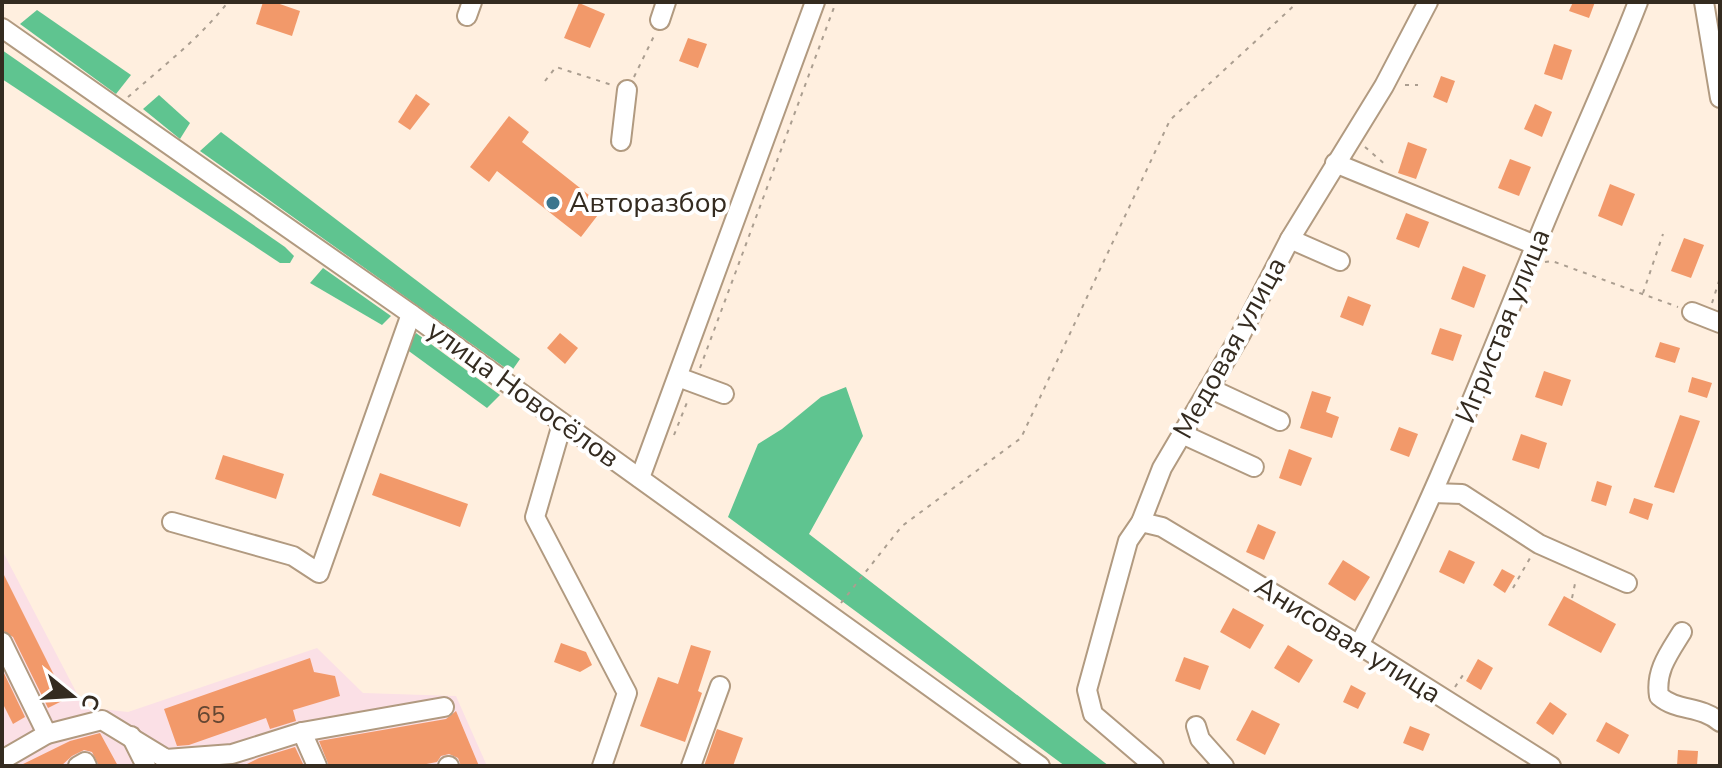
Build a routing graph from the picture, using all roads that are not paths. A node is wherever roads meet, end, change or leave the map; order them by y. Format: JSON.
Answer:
{"nodes":[{"id":1,"x":815,"y":2,"type":"edge"},
{"id":2,"x":1428,"y":2,"type":"edge"},
{"id":3,"x":1638,"y":2,"type":"edge"},
{"id":4,"x":1704,"y":2,"type":"edge"},
{"id":5,"x":2,"y":28,"type":"edge"},
{"id":6,"x":627,"y":90,"type":"road end"},
{"id":7,"x":1720,"y":98,"type":"edge"},
{"id":8,"x":621,"y":141,"type":"dead end"},
{"id":9,"x":1335,"y":163,"type":"junction"},
{"id":10,"x":1290,"y":239,"type":"junction"},
{"id":11,"x":1535,"y":245,"type":"junction"},
{"id":12,"x":1340,"y":261,"type":"dead end"},
{"id":13,"x":411,"y":314,"type":"junction"},
{"id":14,"x":687,"y":376,"type":"junction"},
{"id":15,"x":1209,"y":388,"type":"junction"},
{"id":16,"x":724,"y":394,"type":"dead end"},
{"id":17,"x":1280,"y":421,"type":"dead end"},
{"id":18,"x":562,"y":424,"type":"junction"},
{"id":19,"x":1182,"y":434,"type":"junction"},
{"id":20,"x":1254,"y":467,"type":"dead end"},
{"id":21,"x":640,"y":478,"type":"junction"},
{"id":22,"x":1433,"y":493,"type":"junction"},
{"id":23,"x":172,"y":522,"type":"dead end"},
{"id":24,"x":1141,"y":522,"type":"junction"},
{"id":25,"x":1627,"y":583,"type":"dead end"},
{"id":26,"x":1682,"y":632,"type":"dead end"},
{"id":27,"x":2,"y":642,"type":"edge"},
{"id":28,"x":1359,"y":645,"type":"junction"},
{"id":29,"x":720,"y":686,"type":"dead end"},
{"id":30,"x":444,"y":707,"type":"dead end"},
{"id":31,"x":1720,"y":722,"type":"edge"},
{"id":32,"x":1196,"y":726,"type":"dead end"},
{"id":33,"x":302,"y":732,"type":"junction"},
{"id":34,"x":47,"y":734,"type":"junction"},
{"id":35,"x":131,"y":736,"type":"junction"},
{"id":36,"x":2,"y":760,"type":"edge"},
{"id":37,"x":235,"y":760,"type":"edge"},
{"id":38,"x":78,"y":766,"type":"edge"},
{"id":39,"x":87,"y":766,"type":"edge"},
{"id":40,"x":146,"y":766,"type":"edge"},
{"id":41,"x":317,"y":766,"type":"edge"},
{"id":42,"x":602,"y":766,"type":"edge"},
{"id":43,"x":691,"y":766,"type":"edge"},
{"id":44,"x":1040,"y":766,"type":"edge"},
{"id":45,"x":1154,"y":766,"type":"edge"},
{"id":46,"x":1224,"y":766,"type":"edge"},
{"id":47,"x":1551,"y":766,"type":"edge"}],
"edges":[{"from":1,"to":14,"type":"street"},
{"from":2,"to":9,"type":"street","name":"Медовая улица"},
{"from":3,"to":11,"type":"street","name":"Игристая улица"},
{"from":4,"to":7,"type":"street"},
{"from":5,"to":13,"type":"street","name":"улица Новосёлов"},
{"from":6,"to":8,"type":"street"},
{"from":9,"to":10,"type":"street","name":"Медовая улица"},
{"from":9,"to":11,"type":"street"},
{"from":10,"to":12,"type":"street"},
{"from":10,"to":15,"type":"street","name":"Медовая улица"},
{"from":11,"to":22,"type":"street","name":"Игристая улица"},
{"from":13,"to":18,"type":"street","name":"улица Новосёлов"},
{"from":13,"to":23,"type":"street"},
{"from":14,"to":16,"type":"street"},
{"from":14,"to":21,"type":"street"},
{"from":15,"to":17,"type":"street"},
{"from":15,"to":19,"type":"street","name":"Медовая улица"},
{"from":18,"to":21,"type":"street","name":"улица Новосёлов"},
{"from":18,"to":42,"type":"street"},
{"from":19,"to":20,"type":"street"},
{"from":19,"to":24,"type":"street","name":"Медовая улица"},
{"from":21,"to":44,"type":"street","name":"улица Новосёлов"},
{"from":22,"to":25,"type":"street"},
{"from":22,"to":28,"type":"street","name":"Игристая улица"},
{"from":24,"to":28,"type":"street","name":"Анисовая улица"},
{"from":24,"to":45,"type":"street","name":"Медовая улица"},
{"from":26,"to":31,"type":"street"},
{"from":27,"to":34,"type":"street"},
{"from":28,"to":47,"type":"street","name":"Анисовая улица"},
{"from":29,"to":43,"type":"street"},
{"from":30,"to":33,"type":"street"},
{"from":32,"to":46,"type":"street"},
{"from":33,"to":37,"type":"street"},
{"from":33,"to":41,"type":"street"},
{"from":34,"to":35,"type":"street"},
{"from":34,"to":36,"type":"street"},
{"from":35,"to":37,"type":"street"},
{"from":35,"to":40,"type":"street"},
{"from":38,"to":39,"type":"street"}]}
